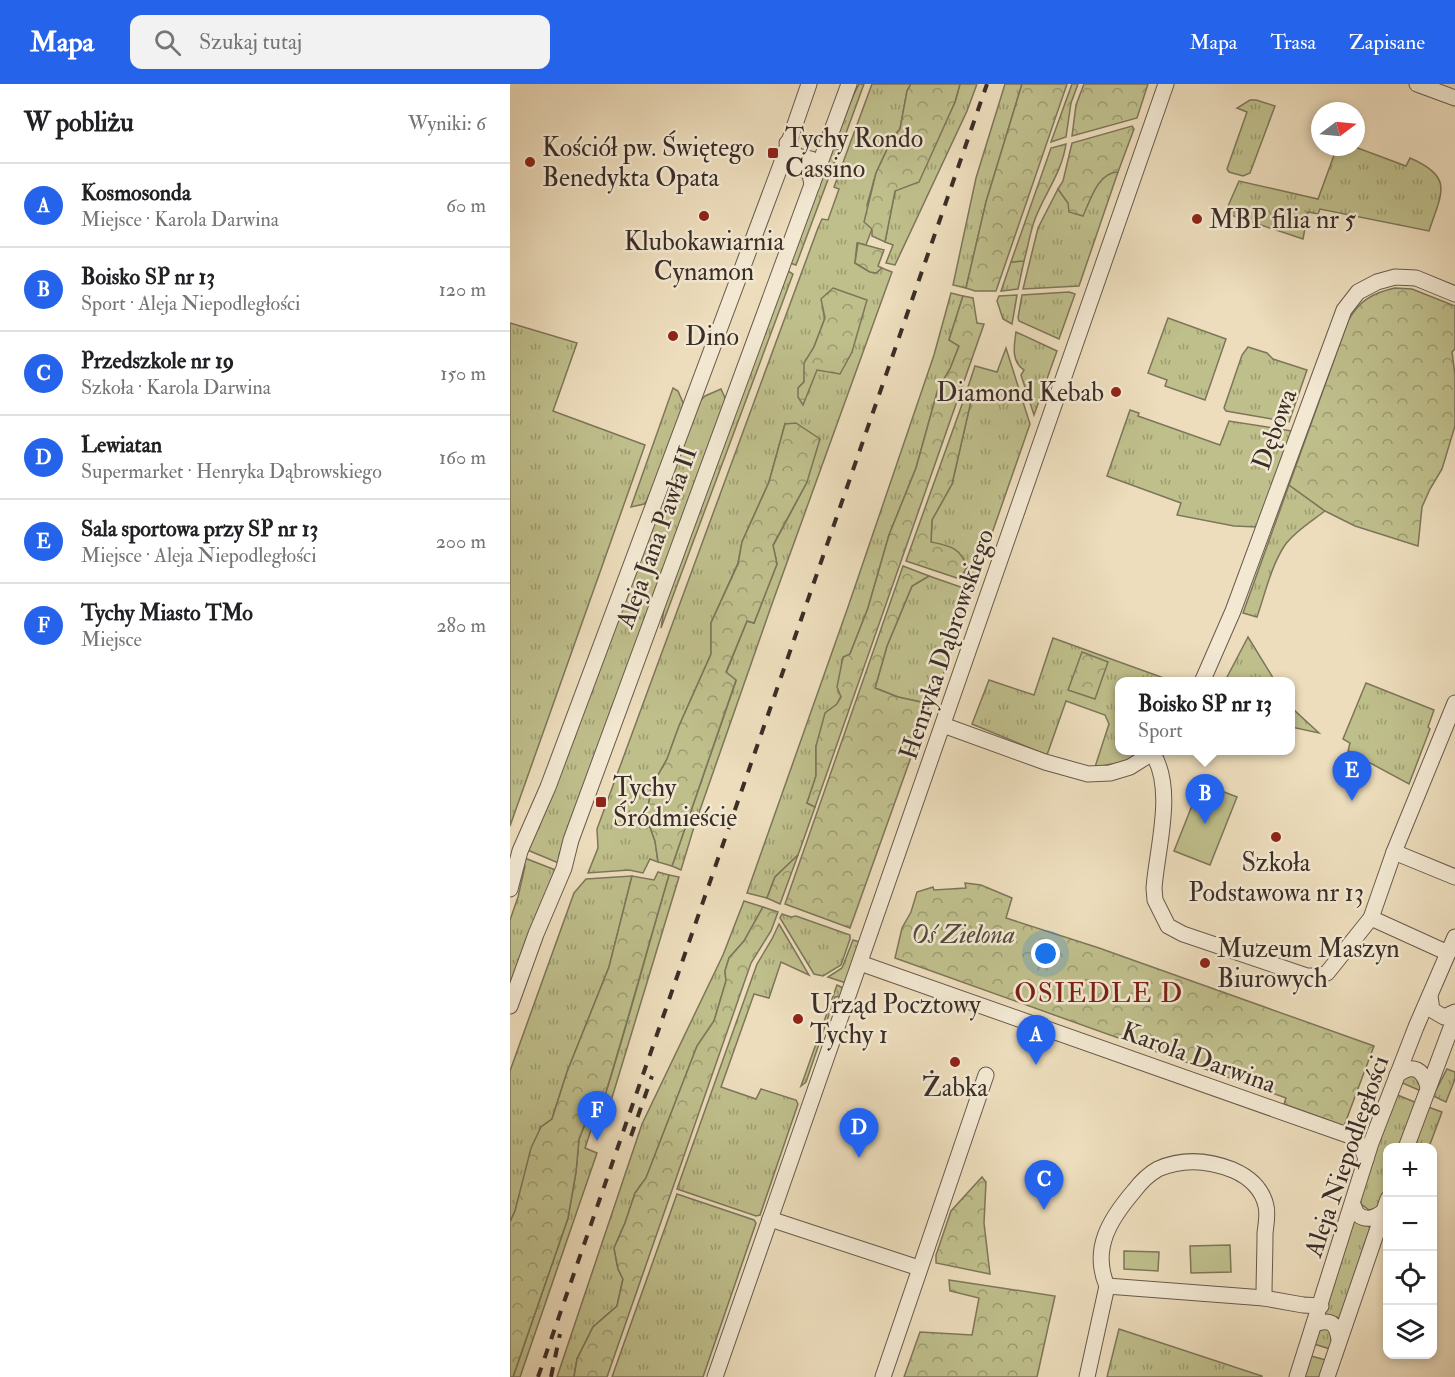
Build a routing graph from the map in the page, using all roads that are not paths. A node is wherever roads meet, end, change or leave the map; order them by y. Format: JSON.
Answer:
{"nodes":[{"id":1,"x":809,"y":84,"type":"edge"},
{"id":2,"x":849,"y":84,"type":"edge"},
{"id":3,"x":1166,"y":84,"type":"edge"},
{"id":4,"x":1417,"y":84,"type":"edge"},
{"id":5,"x":1455,"y":98,"type":"edge"},
{"id":6,"x":788,"y":143,"type":"junction"},
{"id":7,"x":815,"y":161,"type":"junction"},
{"id":8,"x":785,"y":164,"type":"junction"},
{"id":9,"x":812,"y":185,"type":"junction"},
{"id":10,"x":1455,"y":294,"type":"edge"},
{"id":11,"x":1204,"y":677,"type":"edge"},
{"id":12,"x":1455,"y":703,"type":"edge"},
{"id":13,"x":943,"y":725,"type":"junction"},
{"id":14,"x":1150,"y":755,"type":"edge"},
{"id":15,"x":1156,"y":755,"type":"edge"},
{"id":16,"x":1394,"y":852,"type":"junction"},
{"id":17,"x":1455,"y":877,"type":"edge"},
{"id":18,"x":510,"y":889,"type":"edge"},
{"id":19,"x":1371,"y":918,"type":"junction"},
{"id":20,"x":1455,"y":936,"type":"edge"},
{"id":21,"x":1448,"y":953,"type":"junction"},
{"id":22,"x":860,"y":963,"type":"junction"},
{"id":23,"x":1430,"y":996,"type":"junction"},
{"id":24,"x":512,"y":999,"type":"edge"},
{"id":25,"x":1455,"y":1012,"type":"edge"},
{"id":26,"x":1455,"y":1017,"type":"edge"},
{"id":27,"x":986,"y":1075,"type":"dead end"},
{"id":28,"x":1397,"y":1075,"type":"junction"},
{"id":29,"x":1428,"y":1087,"type":"junction"},
{"id":30,"x":1378,"y":1125,"type":"junction"},
{"id":31,"x":1353,"y":1137,"type":"junction"},
{"id":32,"x":1408,"y":1143,"type":"edge"},
{"id":33,"x":1366,"y":1159,"type":"junction"},
{"id":34,"x":1353,"y":1205,"type":"junction"},
{"id":35,"x":1383,"y":1208,"type":"edge"},
{"id":36,"x":1383,"y":1212,"type":"edge"},
{"id":37,"x":770,"y":1219,"type":"junction"},
{"id":38,"x":919,"y":1268,"type":"junction"},
{"id":39,"x":1107,"y":1286,"type":"junction"},
{"id":40,"x":1264,"y":1298,"type":"junction"},
{"id":41,"x":1321,"y":1306,"type":"junction"},
{"id":42,"x":1314,"y":1324,"type":"junction"},
{"id":43,"x":1339,"y":1339,"type":"junction"},
{"id":44,"x":715,"y":1377,"type":"edge"},
{"id":45,"x":883,"y":1377,"type":"edge"},
{"id":46,"x":1087,"y":1377,"type":"edge"},
{"id":47,"x":1297,"y":1377,"type":"edge"},
{"id":48,"x":1327,"y":1377,"type":"edge"}],
"edges":[{"from":1,"to":6,"type":"street","name":"Aleja Jana Pawła II"},
{"from":2,"to":7,"type":"street","name":"Aleja Jana Pawła II"},
{"from":3,"to":13,"type":"street","name":"Henryka Dąbrowskiego"},
{"from":4,"to":5,"type":"street"},
{"from":6,"to":7,"type":"street"},
{"from":6,"to":8,"type":"street","name":"Aleja Jana Pawła II"},
{"from":7,"to":9,"type":"street","name":"Aleja Jana Pawła II"},
{"from":8,"to":9,"type":"street"},
{"from":8,"to":18,"type":"street","name":"Aleja Jana Pawła II"},
{"from":9,"to":24,"type":"street","name":"Aleja Jana Pawła II"},
{"from":10,"to":11,"type":"street","name":"Dębowa"},
{"from":12,"to":16,"type":"street"},
{"from":13,"to":14,"type":"street"},
{"from":13,"to":22,"type":"street","name":"Henryka Dąbrowskiego"},
{"from":15,"to":19,"type":"street"},
{"from":16,"to":17,"type":"street"},
{"from":16,"to":19,"type":"street"},
{"from":19,"to":21,"type":"street"},
{"from":20,"to":21,"type":"street","name":"Aleja Niepodległości"},
{"from":21,"to":23,"type":"street","name":"Aleja Niepodległości"},
{"from":22,"to":31,"type":"street","name":"Karola Darwina"},
{"from":22,"to":37,"type":"street","name":"Henryka Dąbrowskiego"},
{"from":23,"to":25,"type":"street"},
{"from":23,"to":28,"type":"street","name":"Aleja Niepodległości"},
{"from":26,"to":29,"type":"street"},
{"from":27,"to":38,"type":"street"},
{"from":28,"to":29,"type":"street"},
{"from":28,"to":30,"type":"street","name":"Aleja Niepodległości"},
{"from":29,"to":32,"type":"street"},
{"from":30,"to":31,"type":"street"},
{"from":30,"to":33,"type":"street","name":"Aleja Niepodległości"},
{"from":31,"to":33,"type":"street"},
{"from":33,"to":34,"type":"street","name":"Aleja Niepodległości"},
{"from":34,"to":35,"type":"street"},
{"from":34,"to":41,"type":"street","name":"Aleja Niepodległości"},
{"from":36,"to":43,"type":"street","name":"Aleja Niepodległości"},
{"from":37,"to":38,"type":"street"},
{"from":37,"to":44,"type":"street","name":"Henryka Dąbrowskiego"},
{"from":38,"to":45,"type":"street"},
{"from":39,"to":40,"type":"street"},
{"from":39,"to":40,"type":"street"},
{"from":39,"to":46,"type":"street"},
{"from":40,"to":41,"type":"street"},
{"from":41,"to":42,"type":"street","name":"Aleja Niepodległości"},
{"from":42,"to":43,"type":"street"},
{"from":42,"to":47,"type":"street","name":"Aleja Niepodległości"},
{"from":43,"to":48,"type":"street","name":"Aleja Niepodległości"}]}
